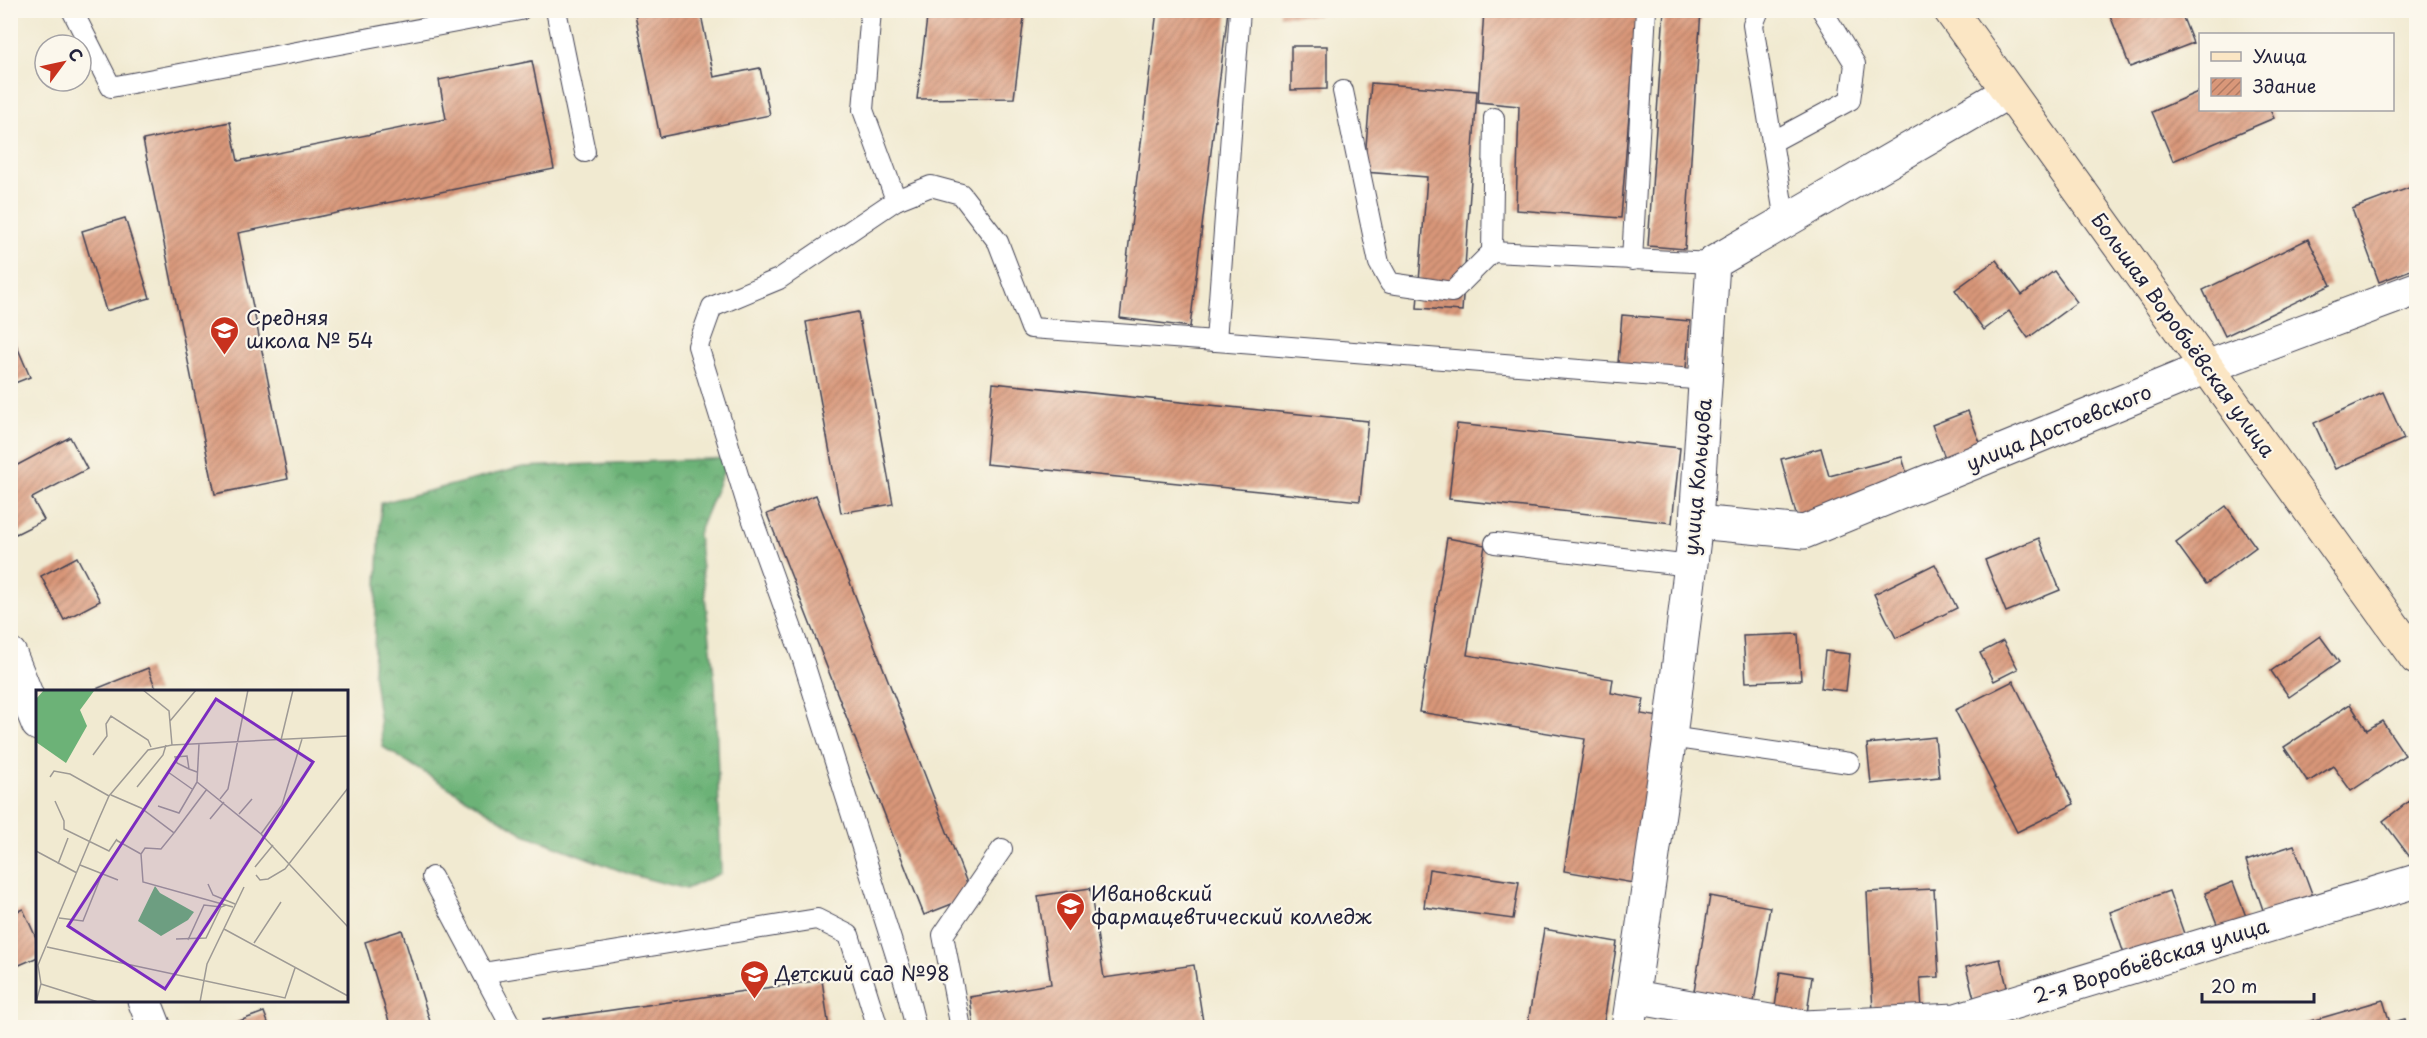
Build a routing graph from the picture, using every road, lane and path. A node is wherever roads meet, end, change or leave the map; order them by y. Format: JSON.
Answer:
{"nodes":[{"id":1,"x":72,"y":10,"type":"edge"},
{"id":2,"x":520,"y":10,"type":"edge"},
{"id":3,"x":556,"y":10,"type":"edge"},
{"id":4,"x":871,"y":10,"type":"edge"},
{"id":5,"x":1240,"y":10,"type":"edge"},
{"id":6,"x":1646,"y":10,"type":"edge"},
{"id":7,"x":1759,"y":10,"type":"edge"},
{"id":8,"x":1822,"y":10,"type":"edge"},
{"id":9,"x":1950,"y":10,"type":"edge"},
{"id":10,"x":1343,"y":91,"type":"dead end"},
{"id":11,"x":2008,"y":92,"type":"junction"},
{"id":12,"x":1494,"y":118,"type":"dead end"},
{"id":13,"x":1772,"y":142,"type":"junction"},
{"id":14,"x":585,"y":152,"type":"dead end"},
{"id":15,"x":896,"y":200,"type":"junction"},
{"id":16,"x":1785,"y":221,"type":"junction"},
{"id":17,"x":1492,"y":252,"type":"junction"},
{"id":18,"x":1632,"y":260,"type":"junction"},
{"id":19,"x":1713,"y":263,"type":"junction"},
{"id":20,"x":2416,"y":289,"type":"edge"},
{"id":21,"x":1216,"y":341,"type":"junction"},
{"id":22,"x":2207,"y":367,"type":"junction"},
{"id":23,"x":1706,"y":380,"type":"junction"},
{"id":24,"x":1696,"y":522,"type":"junction"},
{"id":25,"x":1496,"y":543,"type":"dead end"},
{"id":26,"x":1691,"y":566,"type":"junction"},
{"id":27,"x":10,"y":654,"type":"edge"},
{"id":28,"x":2416,"y":658,"type":"edge"},
{"id":29,"x":36,"y":719,"type":"edge"},
{"id":30,"x":1670,"y":737,"type":"junction"},
{"id":31,"x":1849,"y":762,"type":"dead end"},
{"id":32,"x":1002,"y":849,"type":"dead end"},
{"id":33,"x":432,"y":877,"type":"dead end"},
{"id":34,"x":2416,"y":880,"type":"edge"},
{"id":35,"x":483,"y":973,"type":"junction"},
{"id":36,"x":145,"y":1002,"type":"edge"},
{"id":37,"x":1631,"y":1012,"type":"edge"},
{"id":38,"x":155,"y":1028,"type":"edge"},
{"id":39,"x":512,"y":1028,"type":"edge"},
{"id":40,"x":878,"y":1028,"type":"edge"},
{"id":41,"x":916,"y":1028,"type":"edge"},
{"id":42,"x":961,"y":1028,"type":"edge"}],
"edges":[{"from":1,"to":2,"type":"lane"},
{"from":3,"to":14,"type":"lane"},
{"from":4,"to":15,"type":"lane"},
{"from":5,"to":21,"type":"lane"},
{"from":6,"to":18,"type":"lane"},
{"from":7,"to":13,"type":"lane"},
{"from":8,"to":13,"type":"lane"},
{"from":9,"to":11,"type":"street","name":"Большая Воробьёвская улица"},
{"from":10,"to":17,"type":"lane"},
{"from":11,"to":16,"type":"street"},
{"from":11,"to":22,"type":"street","name":"Большая Воробьёвская улица"},
{"from":12,"to":17,"type":"lane"},
{"from":13,"to":16,"type":"lane"},
{"from":15,"to":21,"type":"lane"},
{"from":15,"to":41,"type":"lane"},
{"from":16,"to":19,"type":"street"},
{"from":17,"to":18,"type":"lane"},
{"from":18,"to":19,"type":"lane"},
{"from":19,"to":23,"type":"street","name":"улица Кольцова"},
{"from":20,"to":22,"type":"street","name":"улица Достоевского"},
{"from":21,"to":23,"type":"lane"},
{"from":22,"to":24,"type":"street","name":"улица Достоевского"},
{"from":22,"to":28,"type":"street","name":"Большая Воробьёвская улица"},
{"from":23,"to":24,"type":"street","name":"улица Кольцова"},
{"from":24,"to":26,"type":"street","name":"улица Кольцова"},
{"from":25,"to":26,"type":"lane"},
{"from":26,"to":30,"type":"street","name":"улица Кольцова"},
{"from":27,"to":29,"type":"street"},
{"from":30,"to":31,"type":"lane"},
{"from":30,"to":37,"type":"street","name":"улица Кольцова"},
{"from":32,"to":42,"type":"lane"},
{"from":33,"to":35,"type":"lane"},
{"from":34,"to":37,"type":"street","name":"2-я Воробьёвская улица"},
{"from":35,"to":39,"type":"lane"},
{"from":35,"to":40,"type":"lane"},
{"from":36,"to":38,"type":"street"}]}
